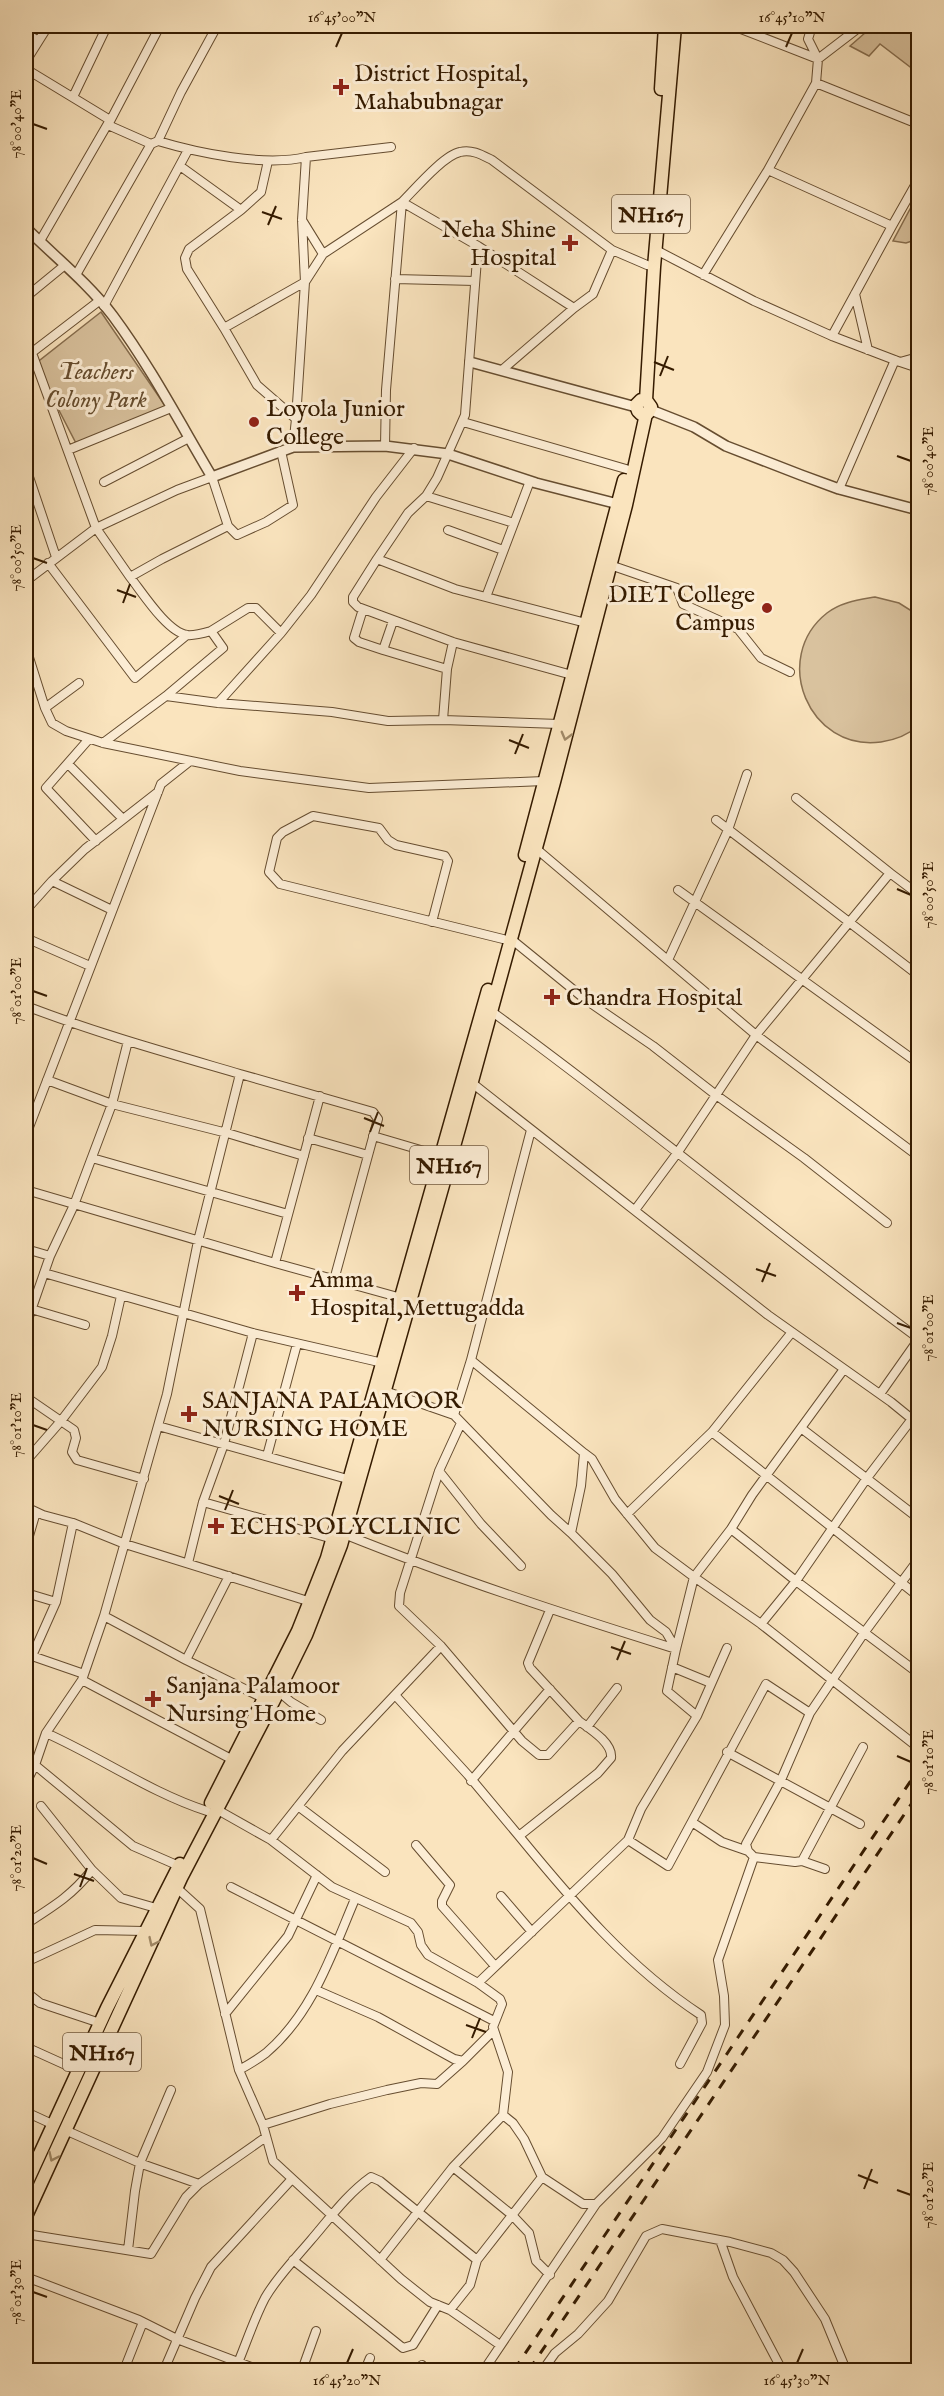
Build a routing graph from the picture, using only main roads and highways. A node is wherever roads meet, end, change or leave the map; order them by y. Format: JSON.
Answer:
{"nodes":[{"id":1,"x":665,"y":26,"type":"edge"},
{"id":2,"x":675,"y":26,"type":"edge"},
{"id":3,"x":664,"y":95,"type":"junction"},
{"id":4,"x":643,"y":408,"type":"junction"},
{"id":5,"x":532,"y":846,"type":"junction"},
{"id":6,"x":507,"y":939,"type":"junction"},
{"id":7,"x":406,"y":1299,"type":"junction"},
{"id":8,"x":339,"y":1536,"type":"junction"},
{"id":9,"x":212,"y":1810,"type":"junction"},
{"id":10,"x":173,"y":1887,"type":"junction"},
{"id":11,"x":26,"y":2184,"type":"edge"},
{"id":12,"x":26,"y":2216,"type":"edge"}],
"edges":[{"from":1,"to":3,"type":"highway","number":"NH167"},
{"from":2,"to":3,"type":"highway","number":"NH167"},
{"from":3,"to":4,"type":"highway","number":"NH167"},
{"from":3,"to":4,"type":"highway","number":"NH167"},
{"from":4,"to":5,"type":"highway","number":"NH167"},
{"from":4,"to":5,"type":"highway","number":"NH167","one_way":true},
{"from":5,"to":6,"type":"highway","number":"NH167"},
{"from":6,"to":7,"type":"highway","number":"NH167"},
{"from":6,"to":7,"type":"highway","number":"NH167"},
{"from":7,"to":8,"type":"highway","number":"NH167"},
{"from":7,"to":8,"type":"highway","number":"NH167"},
{"from":8,"to":9,"type":"highway","number":"NH167"},
{"from":8,"to":9,"type":"highway","number":"NH167"},
{"from":9,"to":10,"type":"highway","number":"NH167"},
{"from":9,"to":10,"type":"highway","number":"NH167"},
{"from":10,"to":11,"type":"highway","number":"NH167"},
{"from":10,"to":12,"type":"highway","number":"NH167","one_way":true}]}
